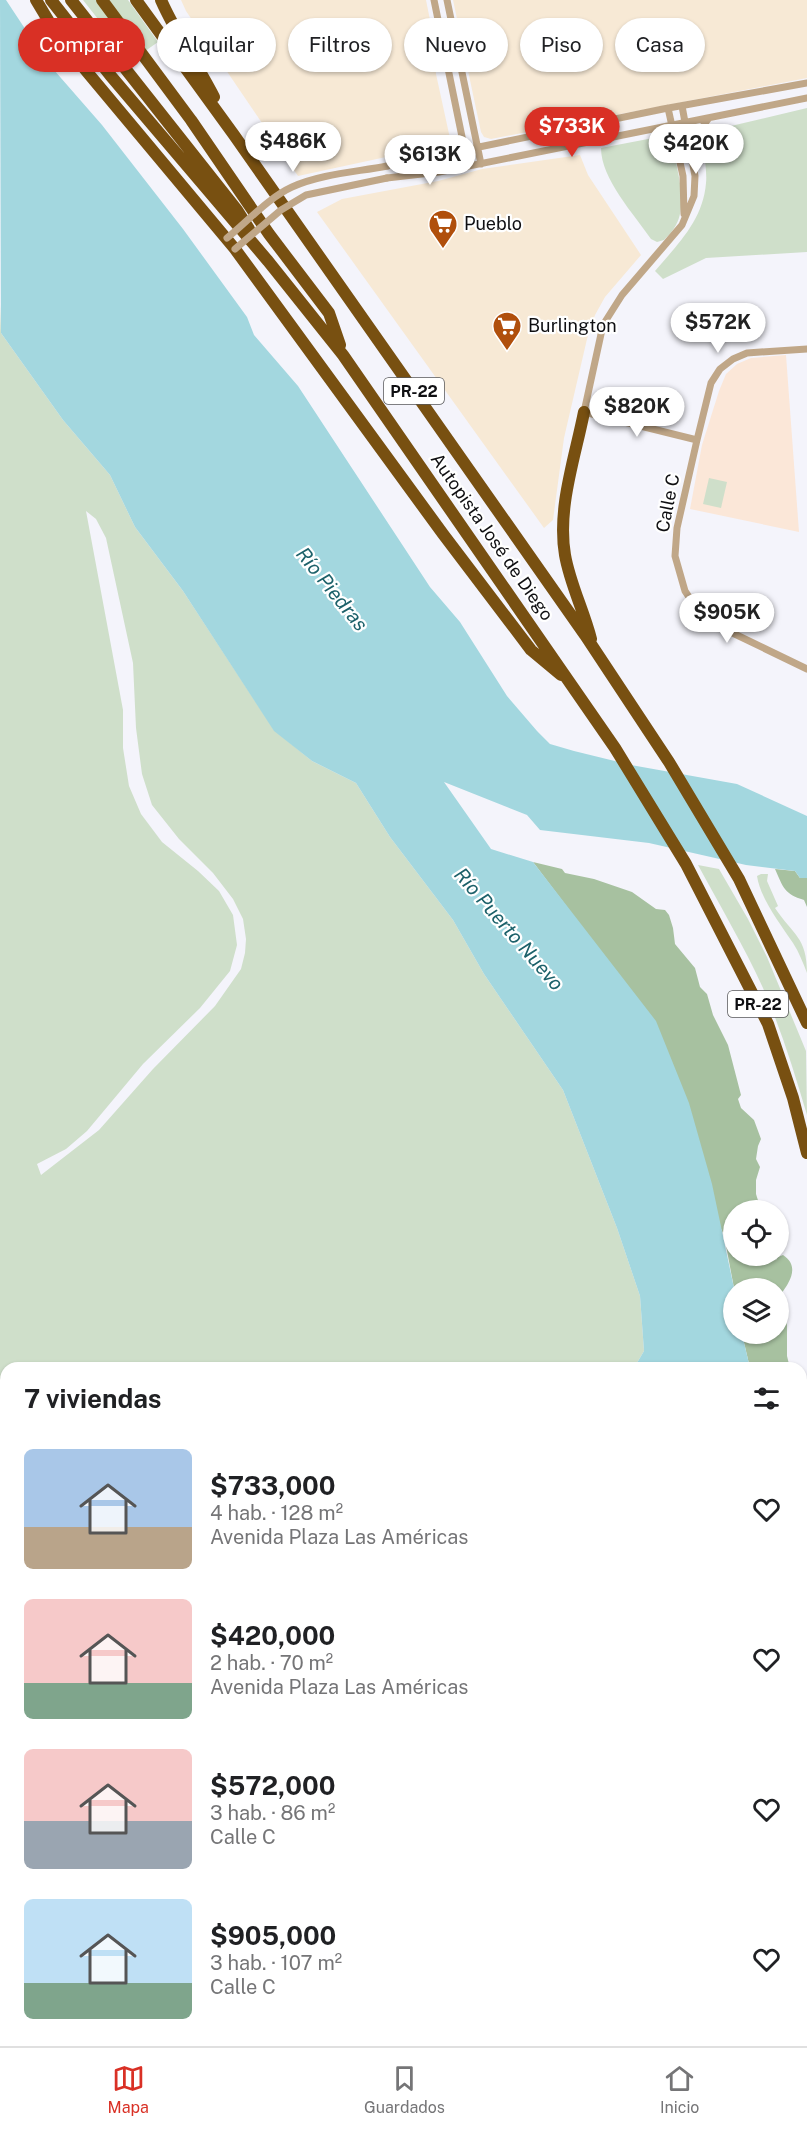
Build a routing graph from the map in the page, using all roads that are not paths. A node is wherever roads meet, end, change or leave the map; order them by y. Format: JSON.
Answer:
{"nodes":[{"id":1,"x":36,"y":0,"type":"edge"},
{"id":2,"x":51,"y":0,"type":"edge"},
{"id":3,"x":71,"y":0,"type":"edge"},
{"id":4,"x":102,"y":0,"type":"edge"},
{"id":5,"x":136,"y":0,"type":"edge"},
{"id":6,"x":161,"y":0,"type":"edge"},
{"id":7,"x":434,"y":0,"type":"edge"},
{"id":8,"x":447,"y":0,"type":"edge"},
{"id":9,"x":807,"y":83,"type":"edge"},
{"id":10,"x":807,"y":98,"type":"edge"},
{"id":11,"x":682,"y":106,"type":"junction"},
{"id":12,"x":668,"y":108,"type":"junction"},
{"id":13,"x":710,"y":118,"type":"junction"},
{"id":14,"x":685,"y":123,"type":"junction"},
{"id":15,"x":672,"y":125,"type":"junction"},
{"id":16,"x":234,"y":135,"type":"junction"},
{"id":17,"x":478,"y":148,"type":"junction"},
{"id":18,"x":465,"y":151,"type":"junction"},
{"id":19,"x":481,"y":164,"type":"junction"},
{"id":20,"x":468,"y":166,"type":"junction"},
{"id":21,"x":694,"y":170,"type":"junction"},
{"id":22,"x":682,"y":225,"type":"junction"},
{"id":23,"x":227,"y":238,"type":"junction"},
{"id":24,"x":235,"y":249,"type":"junction"},
{"id":25,"x":268,"y":261,"type":"junction"},
{"id":26,"x":807,"y":349,"type":"edge"},
{"id":27,"x":343,"y":355,"type":"junction"},
{"id":28,"x":584,"y":412,"type":"junction"},
{"id":29,"x":697,"y":440,"type":"junction"},
{"id":30,"x":593,"y":646,"type":"junction"},
{"id":31,"x":807,"y":669,"type":"edge"},
{"id":32,"x":574,"y":686,"type":"junction"},
{"id":33,"x":807,"y":1023,"type":"edge"},
{"id":34,"x":807,"y":1153,"type":"edge"}],
"edges":[{"from":1,"to":23,"type":"highway"},
{"from":2,"to":25,"type":"highway","name":"Autopista José de Diego","number":"PR-22"},
{"from":3,"to":25,"type":"highway"},
{"from":4,"to":27,"type":"highway"},
{"from":5,"to":16,"type":"highway","name":"Autopista José de Diego","number":"PR-22"},
{"from":6,"to":16,"type":"highway"},
{"from":7,"to":18,"type":"street"},
{"from":8,"to":17,"type":"street"},
{"from":9,"to":11,"type":"street"},
{"from":10,"to":13,"type":"street"},
{"from":11,"to":12,"type":"street"},
{"from":11,"to":14,"type":"street"},
{"from":12,"to":15,"type":"street"},
{"from":12,"to":17,"type":"street"},
{"from":13,"to":14,"type":"street"},
{"from":13,"to":21,"type":"street"},
{"from":14,"to":15,"type":"street"},
{"from":14,"to":21,"type":"street"},
{"from":15,"to":19,"type":"street"},
{"from":15,"to":22,"type":"street"},
{"from":16,"to":30,"type":"highway","name":"Autopista José de Diego","number":"PR-22"},
{"from":17,"to":18,"type":"street"},
{"from":17,"to":19,"type":"street"},
{"from":18,"to":20,"type":"street"},
{"from":18,"to":23,"type":"street","bridge":true},
{"from":19,"to":20,"type":"street"},
{"from":20,"to":24,"type":"street","bridge":true},
{"from":21,"to":22,"type":"street"},
{"from":22,"to":28,"type":"street"},
{"from":23,"to":24,"type":"highway","bridge":true},
{"from":24,"to":32,"type":"highway"},
{"from":25,"to":27,"type":"highway","name":"Autopista José de Diego","number":"PR-22"},
{"from":26,"to":29,"type":"street","name":"Calle C"},
{"from":27,"to":32,"type":"highway","name":"Autopista José de Diego","number":"PR-22"},
{"from":28,"to":29,"type":"street"},
{"from":28,"to":30,"type":"highway"},
{"from":29,"to":31,"type":"street","name":"Calle C"},
{"from":30,"to":33,"type":"highway","name":"Autopista José de Diego","number":"PR-22"},
{"from":32,"to":34,"type":"highway","name":"Autopista José de Diego","number":"PR-22"}]}
